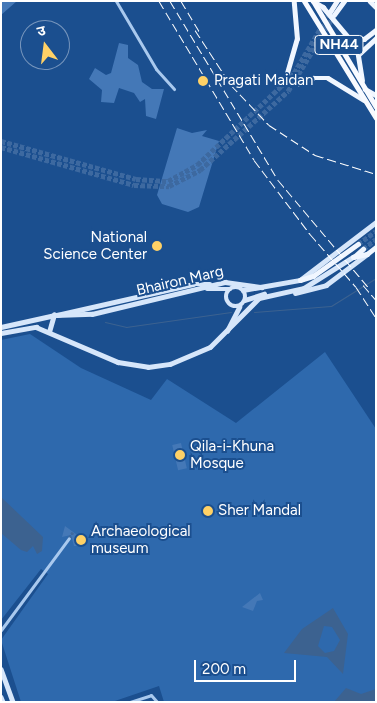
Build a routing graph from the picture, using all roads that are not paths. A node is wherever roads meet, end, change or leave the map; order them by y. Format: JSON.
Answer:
{"nodes":[{"id":1,"x":116,"y":1,"type":"edge"},
{"id":2,"x":294,"y":1,"type":"edge"},
{"id":3,"x":304,"y":1,"type":"edge"},
{"id":4,"x":313,"y":1,"type":"edge"},
{"id":5,"x":337,"y":1,"type":"edge"},
{"id":6,"x":344,"y":1,"type":"edge"},
{"id":7,"x":370,"y":1,"type":"edge"},
{"id":8,"x":376,"y":7,"type":"edge"},
{"id":9,"x":376,"y":30,"type":"edge"},
{"id":10,"x":376,"y":38,"type":"edge"},
{"id":11,"x":287,"y":74,"type":"dead end"},
{"id":12,"x":298,"y":84,"type":"dead end"},
{"id":13,"x":364,"y":86,"type":"junction"},
{"id":14,"x":174,"y":89,"type":"dead end"},
{"id":15,"x":376,"y":95,"type":"edge"},
{"id":16,"x":365,"y":101,"type":"junction"},
{"id":17,"x":376,"y":107,"type":"edge"},
{"id":18,"x":376,"y":118,"type":"edge"},
{"id":19,"x":376,"y":222,"type":"edge"},
{"id":20,"x":358,"y":244,"type":"tunnel mouth"},
{"id":21,"x":376,"y":247,"type":"edge"},
{"id":22,"x":363,"y":249,"type":"tunnel mouth"},
{"id":23,"x":367,"y":254,"type":"junction"},
{"id":24,"x":353,"y":258,"type":"junction"},
{"id":25,"x":300,"y":280,"type":"junction"},
{"id":26,"x":214,"y":284,"type":"junction"},
{"id":27,"x":264,"y":287,"type":"junction"},
{"id":28,"x":230,"y":289,"type":"junction"},
{"id":29,"x":196,"y":290,"type":"junction"},
{"id":30,"x":243,"y":290,"type":"junction"},
{"id":31,"x":292,"y":292,"type":"junction"},
{"id":32,"x":268,"y":294,"type":"junction"},
{"id":33,"x":246,"y":300,"type":"junction"},
{"id":34,"x":108,"y":301,"type":"junction"},
{"id":35,"x":240,"y":306,"type":"junction"},
{"id":36,"x":121,"y":308,"type":"junction"},
{"id":37,"x":55,"y":315,"type":"junction"},
{"id":38,"x":34,"y":320,"type":"junction"},
{"id":39,"x":1,"y":327,"type":"edge"},
{"id":40,"x":36,"y":327,"type":"junction"},
{"id":41,"x":49,"y":332,"type":"junction"},
{"id":42,"x":226,"y":332,"type":"junction"},
{"id":43,"x":1,"y":333,"type":"edge"},
{"id":44,"x":69,"y":538,"type":"tunnel mouth"},
{"id":45,"x":1,"y":630,"type":"edge"},
{"id":46,"x":1,"y":669,"type":"edge"},
{"id":47,"x":1,"y":697,"type":"edge"},
{"id":48,"x":3,"y":702,"type":"edge"},
{"id":49,"x":13,"y":702,"type":"edge"},
{"id":50,"x":130,"y":702,"type":"edge"},
{"id":51,"x":157,"y":702,"type":"edge"}],
"edges":[{"from":1,"to":14,"type":"street"},
{"from":2,"to":11,"type":"main road"},
{"from":3,"to":16,"type":"highway","number":"NH44"},
{"from":4,"to":9,"type":"main road"},
{"from":4,"to":13,"type":"highway","number":"NH44"},
{"from":5,"to":6,"type":"main road"},
{"from":7,"to":8,"type":"main road"},
{"from":10,"to":13,"type":"main road"},
{"from":12,"to":16,"type":"main road"},
{"from":13,"to":15,"type":"main road"},
{"from":13,"to":17,"type":"highway"},
{"from":16,"to":18,"type":"highway","number":"NH44"},
{"from":19,"to":25,"type":"main road","name":"Bhairon Marg"},
{"from":20,"to":25,"type":"main road"},
{"from":21,"to":23,"type":"main road"},
{"from":22,"to":24,"type":"main road"},
{"from":23,"to":24,"type":"main road"},
{"from":23,"to":31,"type":"main road"},
{"from":24,"to":31,"type":"main road"},
{"from":25,"to":27,"type":"main road","name":"Bhairon Marg"},
{"from":26,"to":27,"type":"main road","name":"Bhairon Marg"},
{"from":26,"to":29,"type":"main road","name":"Bhairon Marg"},
{"from":26,"to":34,"type":"main road"},
{"from":27,"to":30,"type":"main road"},
{"from":27,"to":32,"type":"main road"},
{"from":28,"to":29,"type":"main road"},
{"from":28,"to":30,"type":"main road"},
{"from":28,"to":35,"type":"main road"},
{"from":29,"to":36,"type":"main road","name":"Bhairon Marg"},
{"from":30,"to":33,"type":"main road"},
{"from":31,"to":32,"type":"main road"},
{"from":32,"to":33,"type":"main road"},
{"from":32,"to":42,"type":"main road"},
{"from":33,"to":35,"type":"main road"},
{"from":34,"to":36,"type":"main road"},
{"from":34,"to":37,"type":"main road"},
{"from":35,"to":42,"type":"main road"},
{"from":36,"to":37,"type":"main road","name":"Bhairon Marg"},
{"from":37,"to":38,"type":"main road","name":"Bhairon Marg"},
{"from":37,"to":41,"type":"main road"},
{"from":38,"to":39,"type":"main road","name":"Bhairon Marg"},
{"from":38,"to":40,"type":"main road"},
{"from":40,"to":41,"type":"main road"},
{"from":40,"to":43,"type":"main road"},
{"from":41,"to":42,"type":"main road"},
{"from":44,"to":45,"type":"street"},
{"from":46,"to":49,"type":"main road"},
{"from":47,"to":48,"type":"main road"},
{"from":50,"to":51,"type":"street"}]}
